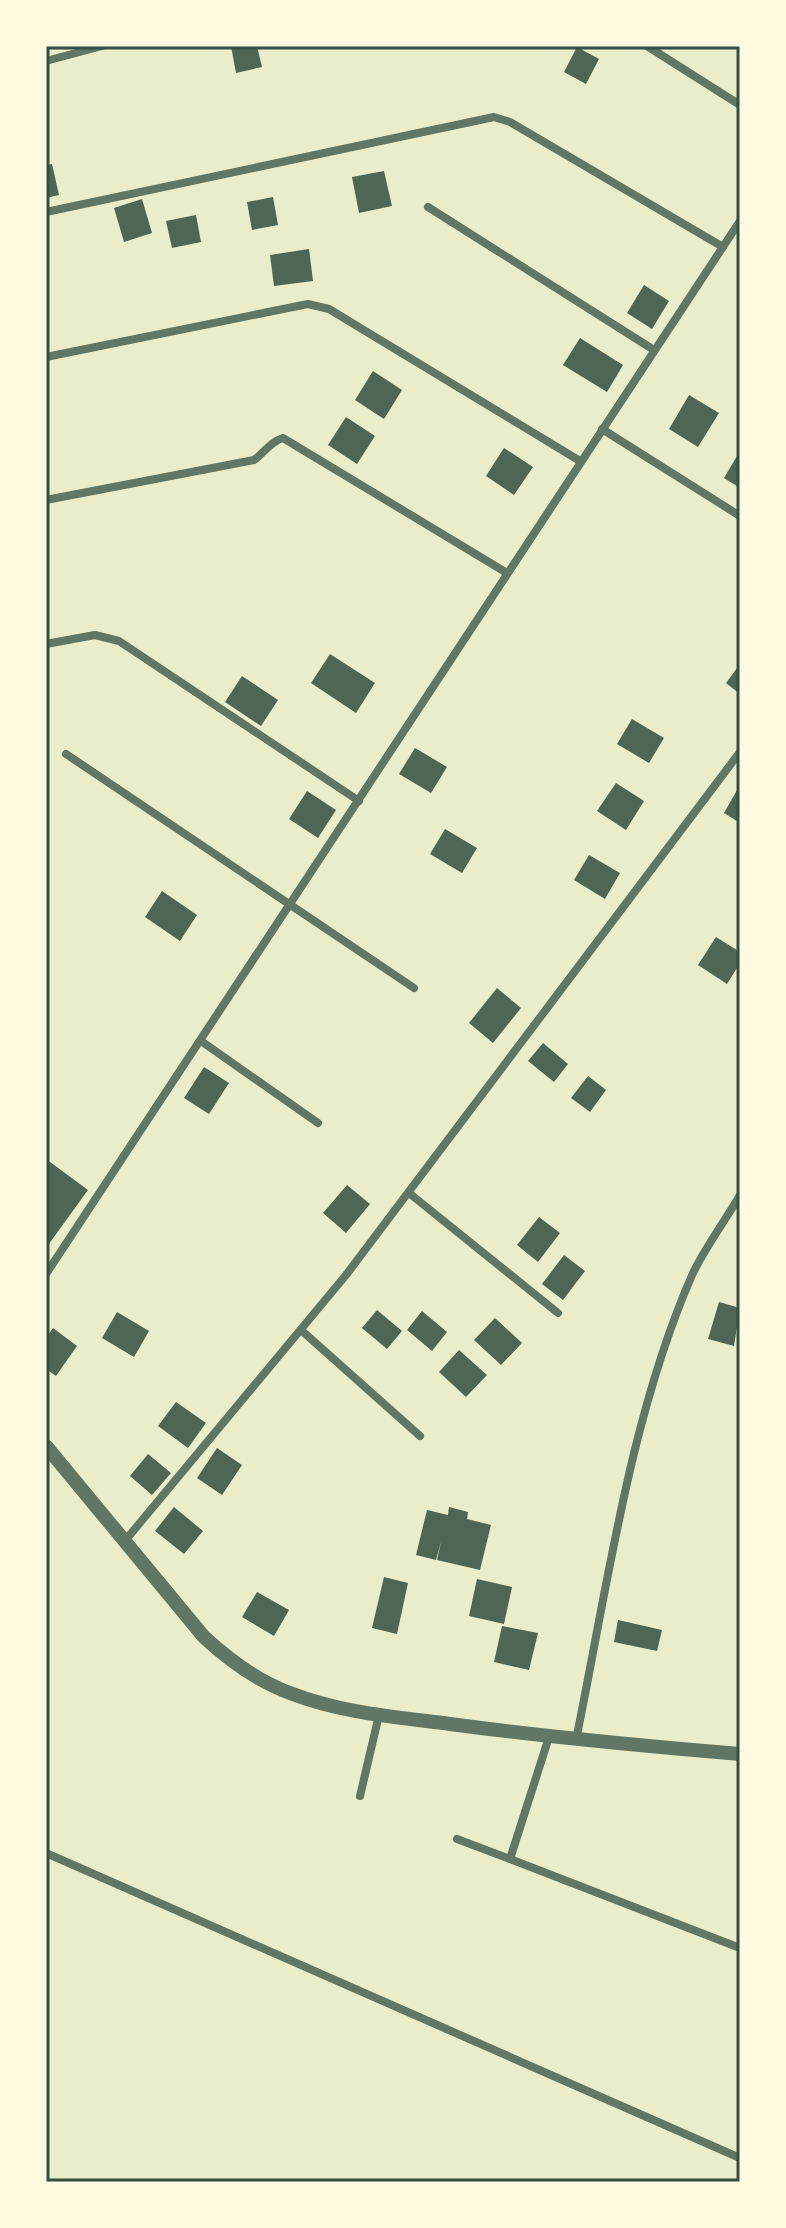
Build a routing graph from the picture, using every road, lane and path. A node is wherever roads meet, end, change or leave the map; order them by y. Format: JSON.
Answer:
{"nodes":[{"id":1,"x":102,"y":46,"type":"edge"},
{"id":2,"x":647,"y":46,"type":"edge"},
{"id":3,"x":46,"y":61,"type":"edge"},
{"id":4,"x":740,"y":105,"type":"edge"},
{"id":5,"x":428,"y":207,"type":"dead end"},
{"id":6,"x":46,"y":212,"type":"edge"},
{"id":7,"x":740,"y":221,"type":"edge"},
{"id":8,"x":723,"y":247,"type":"junction"},
{"id":9,"x":654,"y":350,"type":"junction"},
{"id":10,"x":46,"y":357,"type":"edge"},
{"id":11,"x":602,"y":429,"type":"junction"},
{"id":12,"x":580,"y":461,"type":"junction"},
{"id":13,"x":46,"y":500,"type":"edge"},
{"id":14,"x":740,"y":516,"type":"edge"},
{"id":15,"x":507,"y":573,"type":"junction"},
{"id":16,"x":46,"y":644,"type":"edge"},
{"id":17,"x":740,"y":752,"type":"edge"},
{"id":18,"x":66,"y":754,"type":"dead end"},
{"id":19,"x":359,"y":801,"type":"junction"},
{"id":20,"x":290,"y":905,"type":"junction"},
{"id":21,"x":414,"y":988,"type":"dead end"},
{"id":22,"x":201,"y":1041,"type":"junction"},
{"id":23,"x":318,"y":1123,"type":"dead end"},
{"id":24,"x":409,"y":1193,"type":"junction"},
{"id":25,"x":740,"y":1195,"type":"edge"},
{"id":26,"x":46,"y":1274,"type":"edge"},
{"id":27,"x":558,"y":1313,"type":"dead end"},
{"id":28,"x":301,"y":1330,"type":"junction"},
{"id":29,"x":420,"y":1436,"type":"dead end"},
{"id":30,"x":46,"y":1446,"type":"edge"},
{"id":31,"x":123,"y":1542,"type":"junction"},
{"id":32,"x":379,"y":1715,"type":"junction"},
{"id":33,"x":549,"y":1737,"type":"junction"},
{"id":34,"x":576,"y":1740,"type":"junction"},
{"id":35,"x":740,"y":1754,"type":"edge"},
{"id":36,"x":360,"y":1796,"type":"dead end"},
{"id":37,"x":457,"y":1839,"type":"dead end"},
{"id":38,"x":46,"y":1853,"type":"edge"},
{"id":39,"x":510,"y":1859,"type":"junction"},
{"id":40,"x":740,"y":1948,"type":"edge"},
{"id":41,"x":740,"y":2158,"type":"edge"}],
"edges":[{"from":1,"to":3,"type":"street"},
{"from":2,"to":4,"type":"street"},
{"from":5,"to":9,"type":"street"},
{"from":6,"to":8,"type":"street"},
{"from":7,"to":8,"type":"street"},
{"from":8,"to":9,"type":"street"},
{"from":9,"to":11,"type":"street"},
{"from":10,"to":12,"type":"street"},
{"from":11,"to":12,"type":"street"},
{"from":11,"to":14,"type":"street"},
{"from":12,"to":15,"type":"street"},
{"from":13,"to":15,"type":"street"},
{"from":15,"to":19,"type":"street"},
{"from":16,"to":19,"type":"street"},
{"from":17,"to":24,"type":"street"},
{"from":18,"to":20,"type":"street"},
{"from":19,"to":20,"type":"street"},
{"from":20,"to":21,"type":"street"},
{"from":20,"to":22,"type":"street"},
{"from":22,"to":23,"type":"street"},
{"from":22,"to":26,"type":"street"},
{"from":24,"to":27,"type":"street"},
{"from":24,"to":28,"type":"street"},
{"from":25,"to":34,"type":"street"},
{"from":28,"to":29,"type":"street"},
{"from":28,"to":31,"type":"street"},
{"from":30,"to":31,"type":"street"},
{"from":31,"to":32,"type":"street"},
{"from":32,"to":33,"type":"street"},
{"from":32,"to":36,"type":"street"},
{"from":33,"to":34,"type":"street"},
{"from":33,"to":39,"type":"street"},
{"from":34,"to":35,"type":"street"},
{"from":37,"to":39,"type":"street"},
{"from":38,"to":41,"type":"street"},
{"from":39,"to":40,"type":"street"}]}
